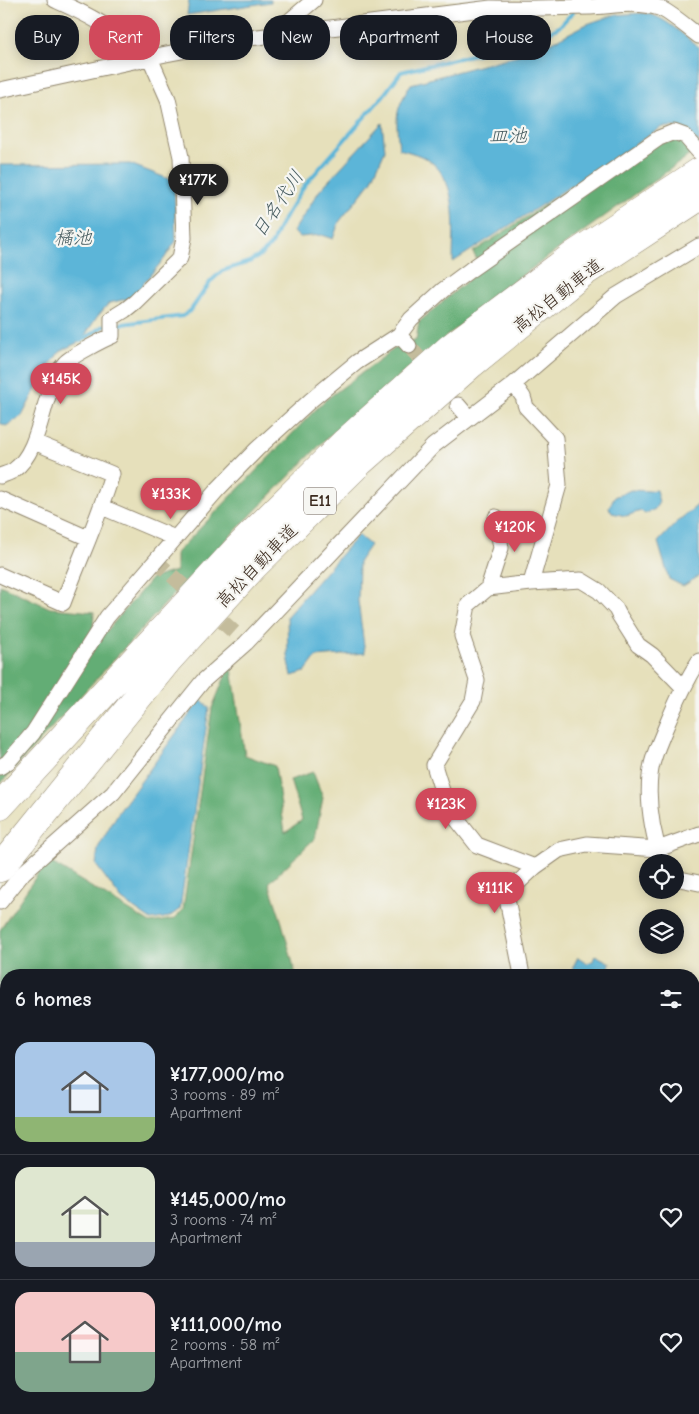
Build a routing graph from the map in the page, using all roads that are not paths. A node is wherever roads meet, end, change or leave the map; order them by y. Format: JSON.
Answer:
{"nodes":[{"id":1,"x":55,"y":0,"type":"edge"},
{"id":2,"x":314,"y":0,"type":"edge"},
{"id":3,"x":558,"y":4,"type":"edge"},
{"id":4,"x":296,"y":15,"type":"edge"},
{"id":5,"x":89,"y":16,"type":"edge"},
{"id":6,"x":330,"y":27,"type":"edge"},
{"id":7,"x":263,"y":36,"type":"edge"},
{"id":8,"x":699,"y":36,"type":"edge"},
{"id":9,"x":160,"y":56,"type":"edge"},
{"id":10,"x":144,"y":60,"type":"joint"},
{"id":11,"x":0,"y":90,"type":"edge"},
{"id":12,"x":698,"y":174,"type":"edge"},
{"id":13,"x":699,"y":246,"type":"edge"},
{"id":14,"x":399,"y":335,"type":"junction"},
{"id":15,"x":409,"y":346,"type":"tunnel mouth"},
{"id":16,"x":514,"y":384,"type":"junction"},
{"id":17,"x":458,"y":405,"type":"dead end"},
{"id":18,"x":469,"y":418,"type":"junction"},
{"id":19,"x":34,"y":442,"type":"junction"},
{"id":20,"x":0,"y":476,"type":"edge"},
{"id":21,"x":0,"y":499,"type":"edge"},
{"id":22,"x":102,"y":507,"type":"junction"},
{"id":23,"x":496,"y":517,"type":"dead end"},
{"id":24,"x":88,"y":538,"type":"junction"},
{"id":25,"x":175,"y":538,"type":"junction"},
{"id":26,"x":0,"y":576,"type":"edge"},
{"id":27,"x":531,"y":583,"type":"junction"},
{"id":28,"x":488,"y":588,"type":"junction"},
{"id":29,"x":699,"y":660,"type":"edge"},
{"id":30,"x":683,"y":687,"type":"junction"},
{"id":31,"x":0,"y":767,"type":"edge"},
{"id":32,"x":0,"y":806,"type":"edge"},
{"id":33,"x":699,"y":834,"type":"edge"},
{"id":34,"x":648,"y":854,"type":"edge"},
{"id":35,"x":660,"y":854,"type":"edge"},
{"id":36,"x":664,"y":854,"type":"edge"},
{"id":37,"x":535,"y":867,"type":"junction"},
{"id":38,"x":0,"y":868,"type":"edge"},
{"id":39,"x":684,"y":880,"type":"edge"},
{"id":40,"x":699,"y":883,"type":"edge"},
{"id":41,"x":0,"y":902,"type":"edge"},
{"id":42,"x":521,"y":969,"type":"edge"}],
"edges":[{"from":1,"to":5,"type":"street"},
{"from":2,"to":4,"type":"street"},
{"from":3,"to":6,"type":"street"},
{"from":3,"to":8,"type":"street"},
{"from":7,"to":9,"type":"street"},
{"from":10,"to":11,"type":"street"},
{"from":10,"to":19,"type":"street"},
{"from":12,"to":14,"type":"street"},
{"from":12,"to":32,"type":"highway","name":"高松自動車道","number":"E11"},
{"from":12,"to":38,"type":"highway","name":"高松自動車道","number":"E11"},
{"from":13,"to":16,"type":"street"},
{"from":14,"to":15,"type":"street"},
{"from":14,"to":25,"type":"street"},
{"from":16,"to":18,"type":"street"},
{"from":16,"to":27,"type":"street"},
{"from":17,"to":18,"type":"street"},
{"from":18,"to":41,"type":"street"},
{"from":19,"to":20,"type":"street"},
{"from":19,"to":22,"type":"street"},
{"from":21,"to":24,"type":"street"},
{"from":22,"to":24,"type":"street"},
{"from":22,"to":25,"type":"street"},
{"from":23,"to":28,"type":"street"},
{"from":24,"to":26,"type":"street"},
{"from":25,"to":31,"type":"street"},
{"from":27,"to":28,"type":"street"},
{"from":27,"to":30,"type":"street"},
{"from":28,"to":37,"type":"street"},
{"from":29,"to":30,"type":"street"},
{"from":30,"to":35,"type":"street"},
{"from":33,"to":36,"type":"street"},
{"from":34,"to":37,"type":"street"},
{"from":37,"to":42,"type":"street"},
{"from":39,"to":40,"type":"street"}]}
